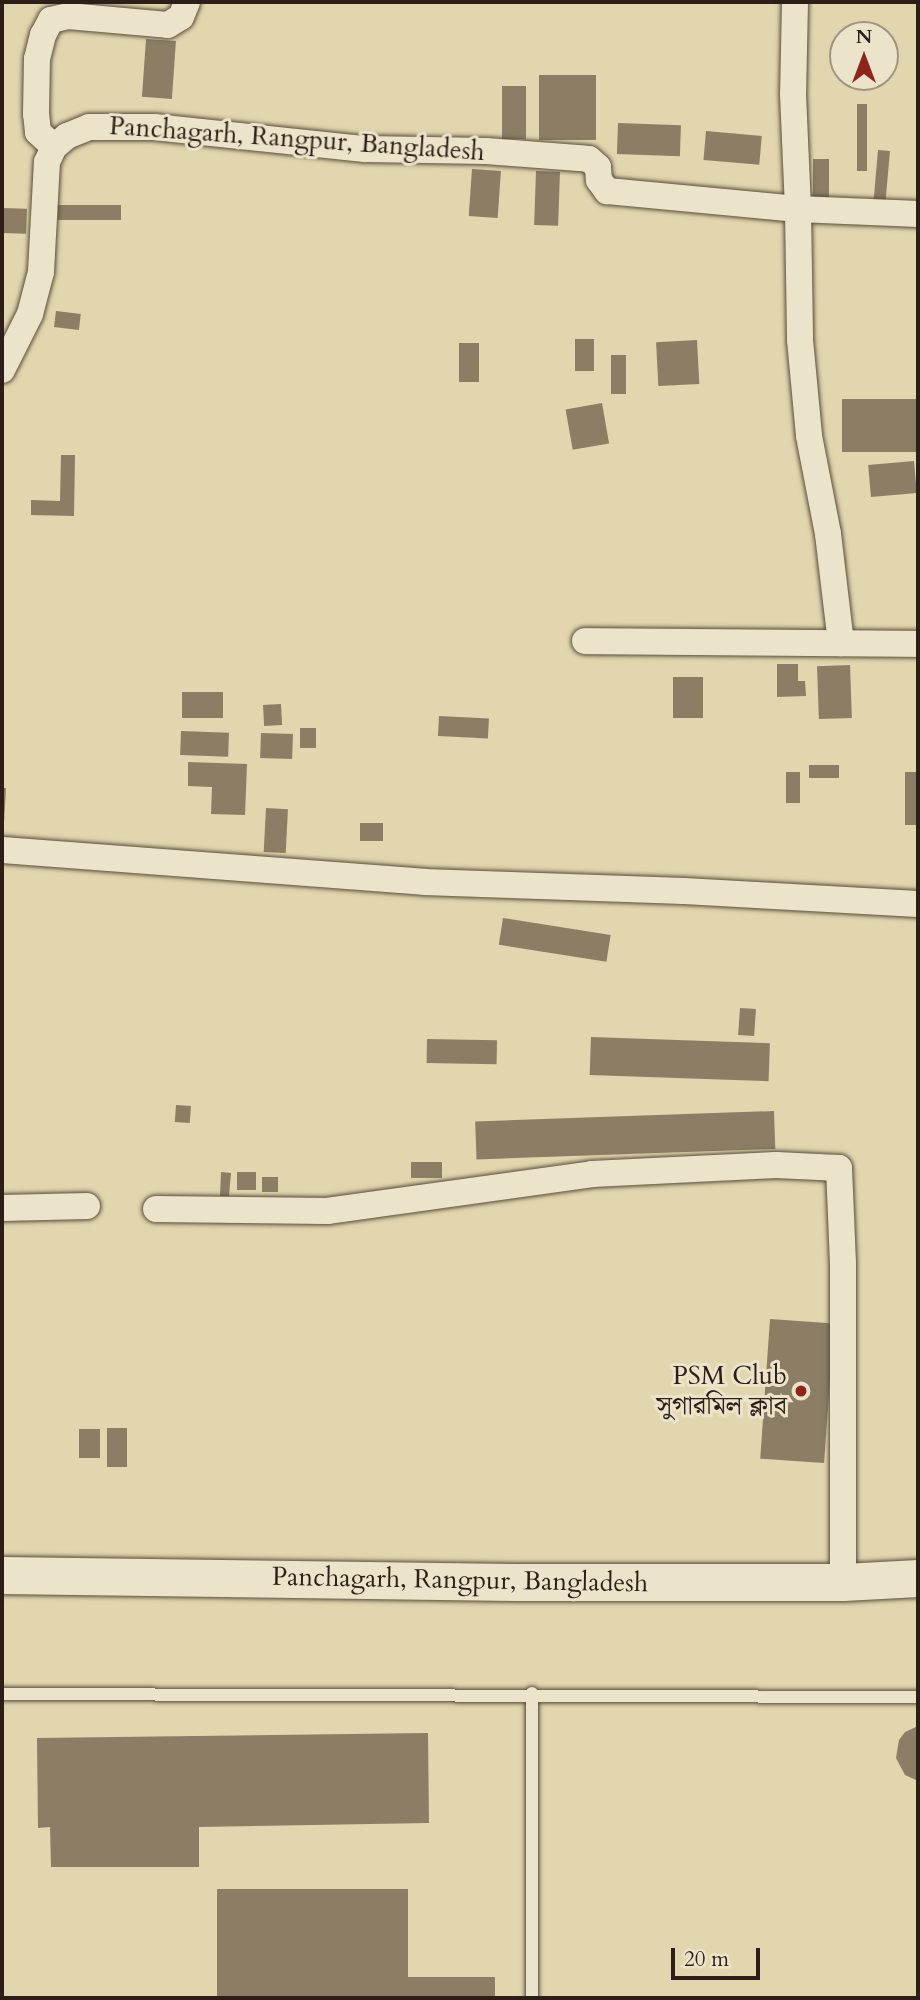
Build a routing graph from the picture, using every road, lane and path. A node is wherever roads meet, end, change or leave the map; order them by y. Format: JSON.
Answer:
{"nodes":[{"id":1,"x":187,"y":2,"type":"edge"},
{"id":2,"x":795,"y":2,"type":"edge"},
{"id":3,"x":54,"y":147,"type":"junction"},
{"id":4,"x":798,"y":209,"type":"junction"},
{"id":5,"x":918,"y":214,"type":"edge"},
{"id":6,"x":2,"y":370,"type":"edge"},
{"id":7,"x":584,"y":641,"type":"dead end"},
{"id":8,"x":841,"y":643,"type":"junction"},
{"id":9,"x":918,"y":643,"type":"edge"},
{"id":10,"x":2,"y":850,"type":"edge"},
{"id":11,"x":918,"y":904,"type":"edge"},
{"id":12,"x":87,"y":1206,"type":"dead end"},
{"id":13,"x":2,"y":1208,"type":"edge"},
{"id":14,"x":156,"y":1209,"type":"dead end"},
{"id":15,"x":2,"y":1575,"type":"edge"},
{"id":16,"x":918,"y":1578,"type":"edge"},
{"id":17,"x":843,"y":1582,"type":"junction"},
{"id":18,"x":532,"y":1693,"type":"junction"},
{"id":19,"x":2,"y":1695,"type":"edge"},
{"id":20,"x":918,"y":1697,"type":"edge"},
{"id":21,"x":533,"y":1998,"type":"edge"}],
"edges":[{"from":1,"to":3,"type":"street"},
{"from":2,"to":4,"type":"street"},
{"from":3,"to":4,"type":"street","name":"Panchagarh, Rangpur, Bangladesh"},
{"from":3,"to":6,"type":"street"},
{"from":4,"to":5,"type":"street","name":"Panchagarh, Rangpur, Bangladesh"},
{"from":4,"to":8,"type":"street"},
{"from":7,"to":8,"type":"street"},
{"from":8,"to":9,"type":"street"},
{"from":10,"to":11,"type":"street"},
{"from":12,"to":13,"type":"street"},
{"from":14,"to":17,"type":"street"},
{"from":15,"to":17,"type":"street","name":"Panchagarh, Rangpur, Bangladesh"},
{"from":16,"to":17,"type":"street","name":"Panchagarh, Rangpur, Bangladesh"},
{"from":18,"to":19,"type":"lane"},
{"from":18,"to":20,"type":"lane"},
{"from":18,"to":21,"type":"lane"}]}
